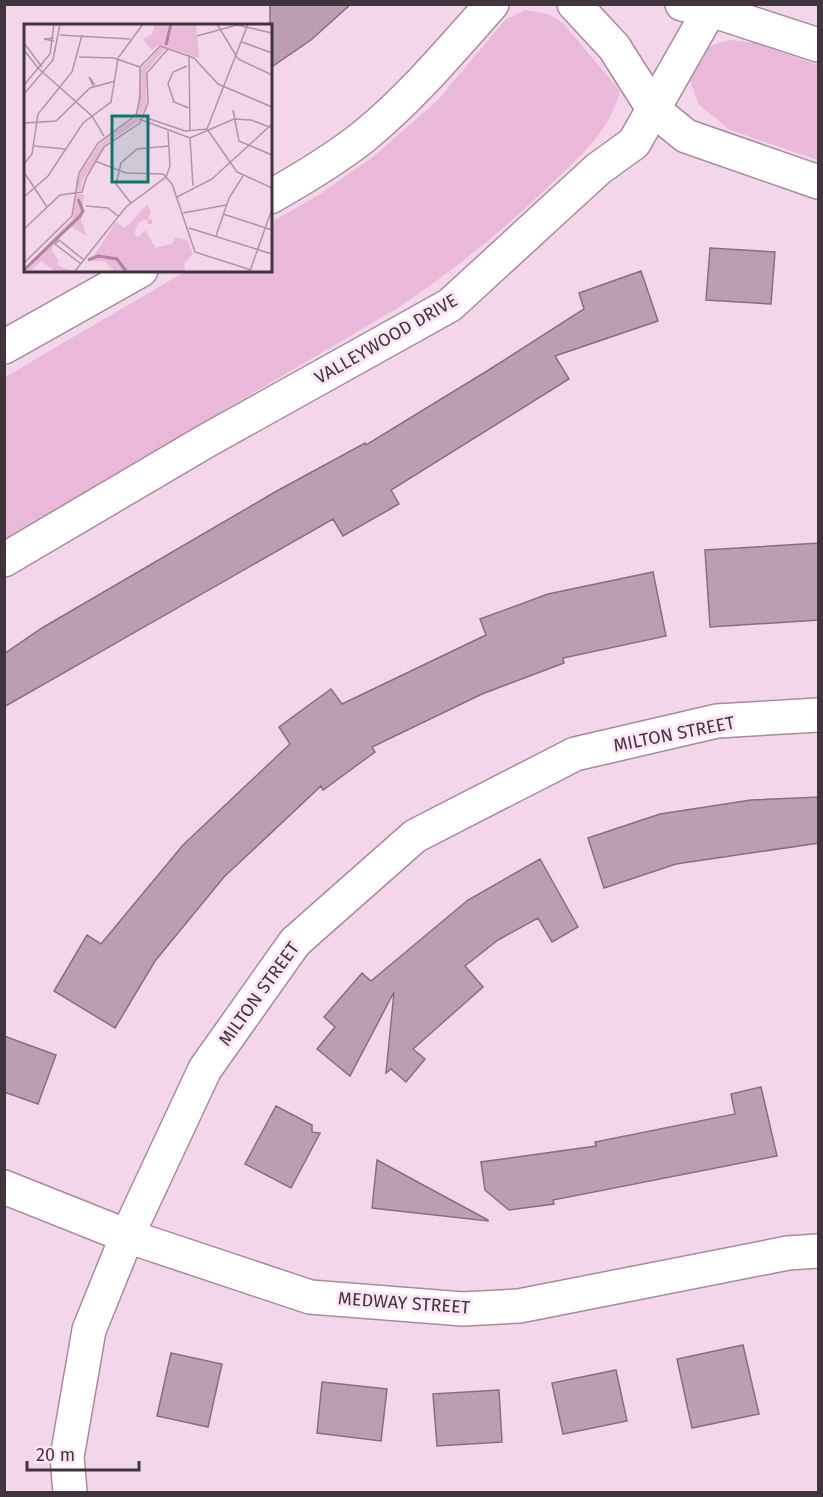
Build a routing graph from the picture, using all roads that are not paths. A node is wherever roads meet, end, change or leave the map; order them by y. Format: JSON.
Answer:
{"nodes":[{"id":1,"x":492,"y":4,"type":"edge"},
{"id":2,"x":574,"y":4,"type":"edge"},
{"id":3,"x":702,"y":6,"type":"edge"},
{"id":4,"x":819,"y":45,"type":"edge"},
{"id":5,"x":654,"y":110,"type":"junction"},
{"id":6,"x":819,"y":182,"type":"edge"},
{"id":7,"x":272,"y":196,"type":"edge"},
{"id":8,"x":137,"y":272,"type":"edge"},
{"id":9,"x":4,"y":347,"type":"edge"},
{"id":10,"x":4,"y":560,"type":"edge"},
{"id":11,"x":819,"y":715,"type":"edge"},
{"id":12,"x":4,"y":1187,"type":"edge"},
{"id":13,"x":127,"y":1236,"type":"junction"},
{"id":14,"x":819,"y":1251,"type":"edge"},
{"id":15,"x":70,"y":1492,"type":"edge"}],
"edges":[{"from":1,"to":7,"type":"street"},
{"from":2,"to":5,"type":"street"},
{"from":3,"to":4,"type":"street"},
{"from":3,"to":5,"type":"street","name":"VALLEYWOOD DRIVE"},
{"from":5,"to":6,"type":"street"},
{"from":5,"to":10,"type":"street","name":"VALLEYWOOD DRIVE"},
{"from":8,"to":9,"type":"street"},
{"from":11,"to":13,"type":"street","name":"MILTON STREET"},
{"from":12,"to":13,"type":"street","name":"MEDWAY STREET"},
{"from":13,"to":14,"type":"street","name":"MEDWAY STREET"},
{"from":13,"to":15,"type":"street","name":"MILTON STREET"}]}
